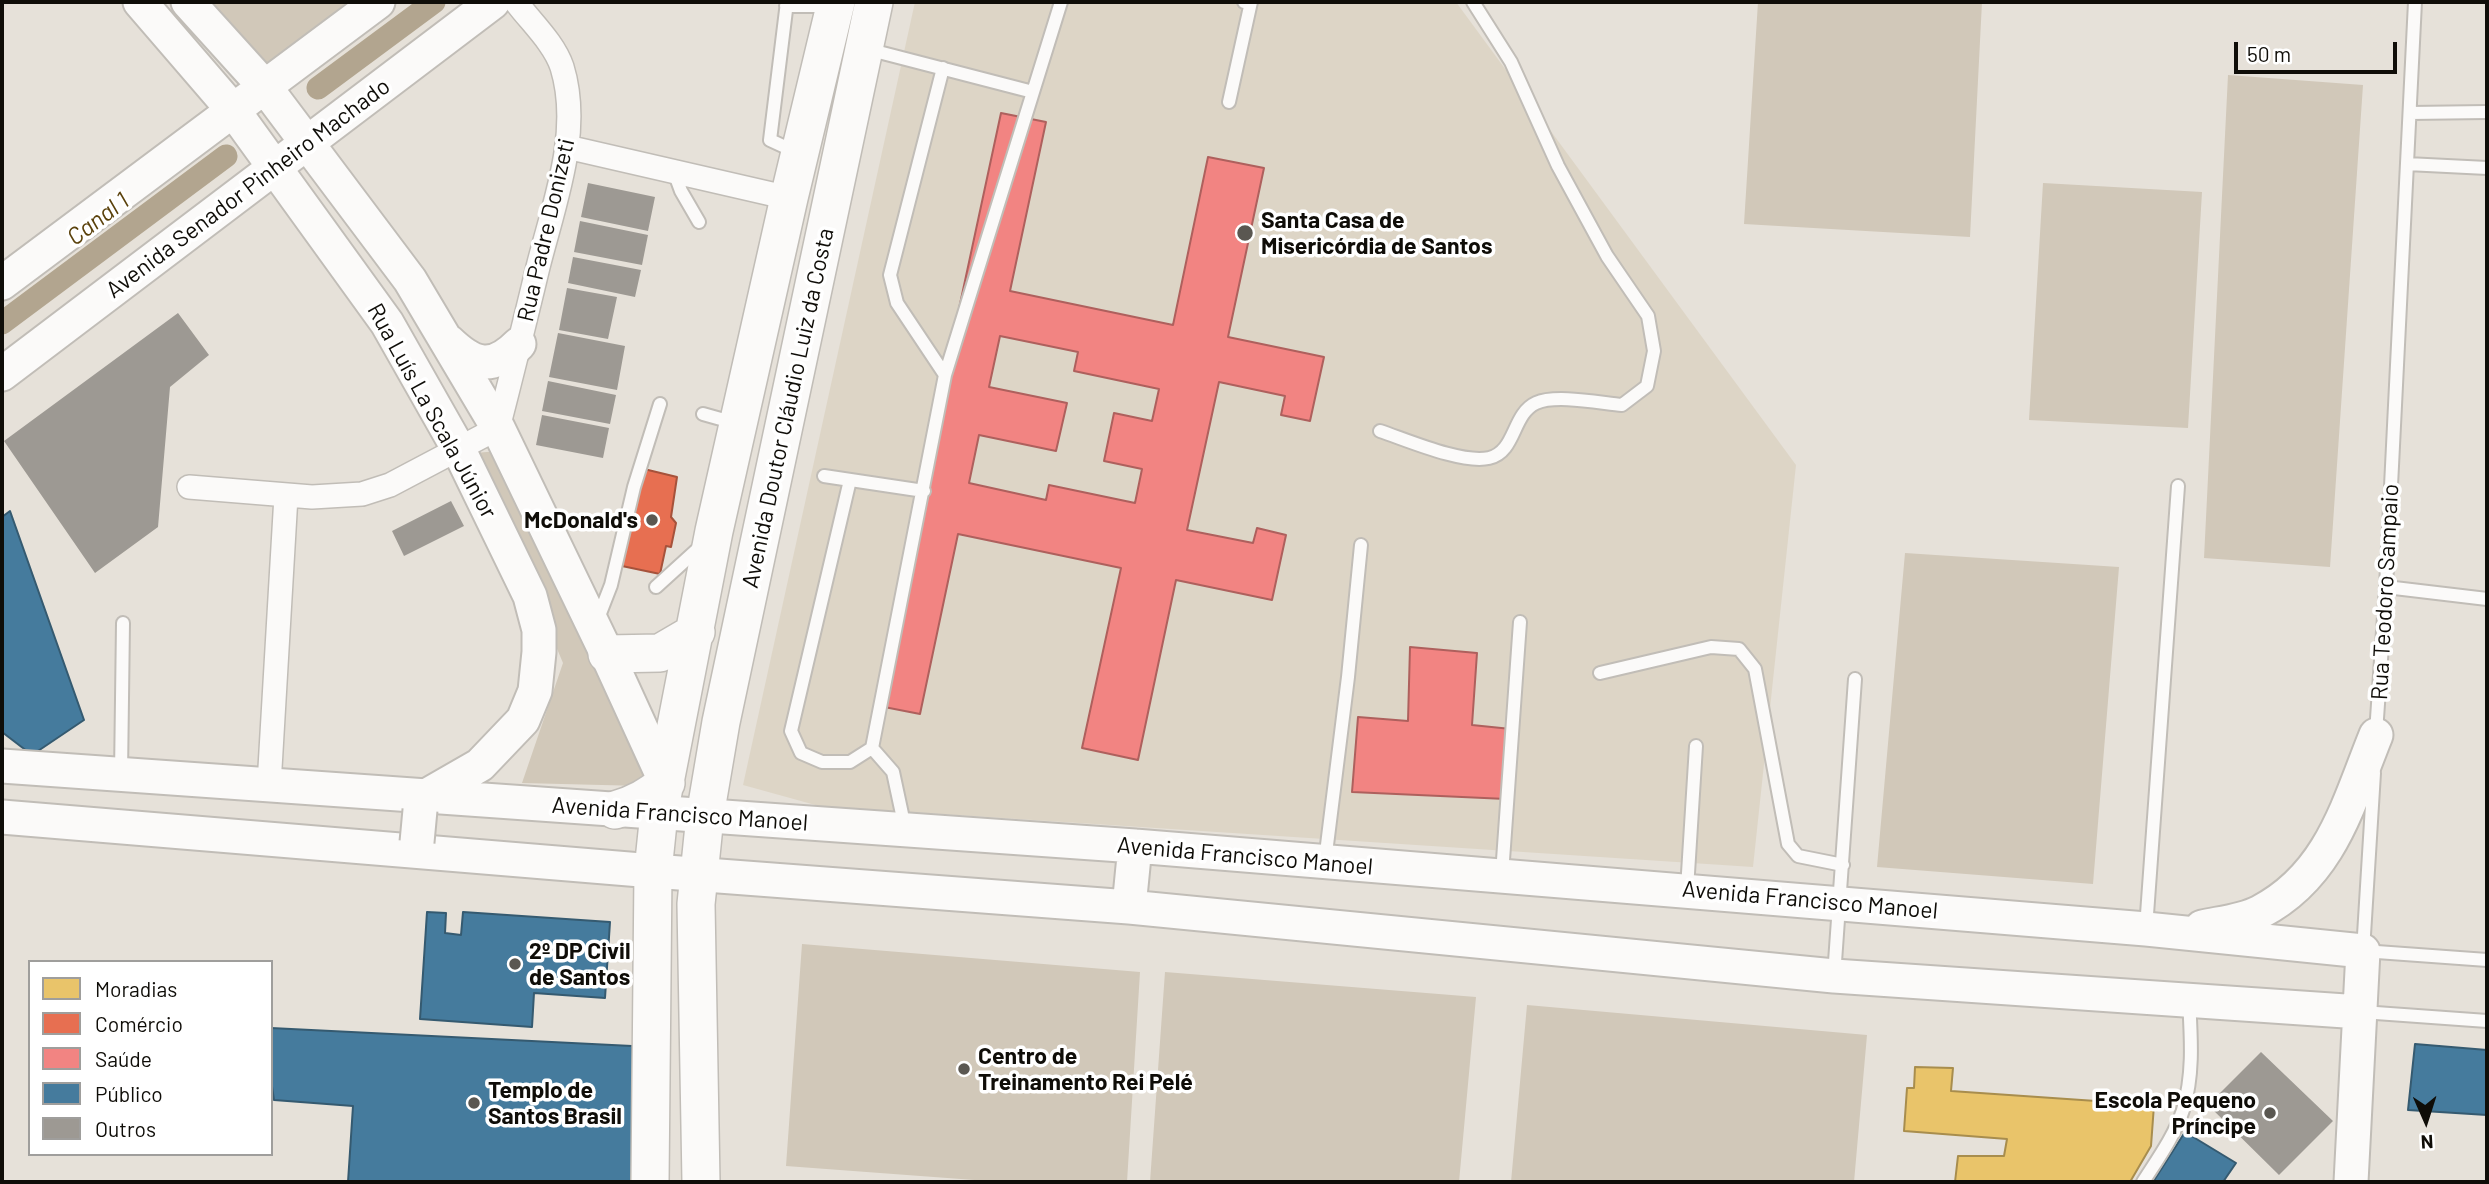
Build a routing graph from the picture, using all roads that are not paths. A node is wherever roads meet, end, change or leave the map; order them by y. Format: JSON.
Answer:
{"nodes":[{"id":1,"x":140,"y":2,"type":"edge"},
{"id":2,"x":188,"y":2,"type":"edge"},
{"id":3,"x":378,"y":2,"type":"edge"},
{"id":4,"x":494,"y":2,"type":"edge"},
{"id":5,"x":516,"y":2,"type":"edge"},
{"id":6,"x":874,"y":2,"type":"edge"},
{"id":7,"x":1061,"y":2,"type":"edge"},
{"id":8,"x":1244,"y":2,"type":"edge"},
{"id":9,"x":1251,"y":2,"type":"edge"},
{"id":10,"x":1473,"y":2,"type":"edge"},
{"id":11,"x":2415,"y":2,"type":"edge"},
{"id":12,"x":787,"y":4,"type":"edge"},
{"id":13,"x":842,"y":31,"type":"edge"},
{"id":14,"x":943,"y":68,"type":"junction"},
{"id":15,"x":265,"y":87,"type":"junction"},
{"id":16,"x":1033,"y":92,"type":"junction"},
{"id":17,"x":1229,"y":102,"type":"dead end"},
{"id":18,"x":233,"y":110,"type":"junction"},
{"id":19,"x":2487,"y":112,"type":"edge"},
{"id":20,"x":2410,"y":113,"type":"junction"},
{"id":21,"x":306,"y":143,"type":"junction"},
{"id":22,"x":567,"y":147,"type":"junction"},
{"id":23,"x":800,"y":154,"type":"junction"},
{"id":24,"x":2407,"y":164,"type":"junction"},
{"id":25,"x":274,"y":167,"type":"junction"},
{"id":26,"x":2487,"y":168,"type":"edge"},
{"id":27,"x":674,"y":172,"type":"junction"},
{"id":28,"x":789,"y":198,"type":"junction"},
{"id":29,"x":699,"y":222,"type":"dead end"},
{"id":30,"x":2,"y":283,"type":"edge"},
{"id":31,"x":445,"y":338,"type":"junction"},
{"id":32,"x":519,"y":344,"type":"junction"},
{"id":33,"x":2,"y":374,"type":"edge"},
{"id":34,"x":945,"y":375,"type":"junction"},
{"id":35,"x":660,"y":404,"type":"dead end"},
{"id":36,"x":703,"y":415,"type":"dead end"},
{"id":37,"x":738,"y":424,"type":"junction"},
{"id":38,"x":498,"y":428,"type":"junction"},
{"id":39,"x":1380,"y":431,"type":"dead end"},
{"id":40,"x":459,"y":450,"type":"junction"},
{"id":41,"x":824,"y":476,"type":"dead end"},
{"id":42,"x":850,"y":481,"type":"junction"},
{"id":43,"x":2178,"y":486,"type":"dead end"},
{"id":44,"x":189,"y":487,"type":"dead end"},
{"id":45,"x":924,"y":491,"type":"junction"},
{"id":46,"x":286,"y":496,"type":"junction"},
{"id":47,"x":715,"y":531,"type":"junction"},
{"id":48,"x":1361,"y":545,"type":"dead end"},
{"id":49,"x":656,"y":587,"type":"dead end"},
{"id":50,"x":2386,"y":587,"type":"junction"},
{"id":51,"x":2487,"y":599,"type":"edge"},
{"id":52,"x":1520,"y":622,"type":"dead end"},
{"id":53,"x":123,"y":623,"type":"dead end"},
{"id":54,"x":696,"y":632,"type":"junction"},
{"id":55,"x":601,"y":641,"type":"junction"},
{"id":56,"x":1600,"y":673,"type":"dead end"},
{"id":57,"x":1855,"y":679,"type":"dead end"},
{"id":58,"x":2376,"y":735,"type":"junction"},
{"id":59,"x":1696,"y":746,"type":"dead end"},
{"id":60,"x":872,"y":748,"type":"junction"},
{"id":61,"x":2,"y":766,"type":"edge"},
{"id":62,"x":121,"y":775,"type":"junction"},
{"id":63,"x":269,"y":785,"type":"junction"},
{"id":64,"x":677,"y":806,"type":"junction"},
{"id":65,"x":615,"y":810,"type":"joint"},
{"id":66,"x":2,"y":817,"type":"edge"},
{"id":67,"x":420,"y":819,"type":"junction"},
{"id":68,"x":902,"y":830,"type":"junction"},
{"id":69,"x":1134,"y":852,"type":"junction"},
{"id":70,"x":1325,"y":862,"type":"junction"},
{"id":71,"x":1843,"y":864,"type":"junction"},
{"id":72,"x":653,"y":871,"type":"junction"},
{"id":73,"x":1502,"y":878,"type":"junction"},
{"id":74,"x":696,"y":884,"type":"junction"},
{"id":75,"x":1687,"y":890,"type":"junction"},
{"id":76,"x":1130,"y":904,"type":"junction"},
{"id":77,"x":1839,"y":914,"type":"junction"},
{"id":78,"x":2160,"y":931,"type":"junction"},
{"id":79,"x":2487,"y":960,"type":"edge"},
{"id":80,"x":1835,"y":965,"type":"junction"},
{"id":81,"x":2361,"y":983,"type":"junction"},
{"id":82,"x":2189,"y":1000,"type":"junction"},
{"id":83,"x":2487,"y":1021,"type":"edge"},
{"id":84,"x":650,"y":1182,"type":"edge"},
{"id":85,"x":701,"y":1182,"type":"edge"},
{"id":86,"x":2143,"y":1182,"type":"edge"},
{"id":87,"x":2351,"y":1182,"type":"edge"}],
"edges":[{"from":1,"to":18,"type":"street","name":"Rua Luís La Scala Júnior"},
{"from":2,"to":15,"type":"street","name":"Rua Luís La Scala Júnior"},
{"from":3,"to":15,"type":"street"},
{"from":4,"to":21,"type":"street","name":"Avenida Senador Pinheiro Machado"},
{"from":5,"to":22,"type":"street","name":"Rua Padre Donizeti"},
{"from":6,"to":13,"type":"main road","name":"Avenida Doutor Cláudio Luiz da Costa"},
{"from":7,"to":16,"type":"lane"},
{"from":8,"to":9,"type":"lane"},
{"from":9,"to":17,"type":"lane"},
{"from":10,"to":39,"type":"lane"},
{"from":11,"to":20,"type":"lane","name":"Rua Teodoro Sampaio"},
{"from":12,"to":13,"type":"lane"},
{"from":12,"to":23,"type":"lane"},
{"from":13,"to":14,"type":"lane"},
{"from":13,"to":23,"type":"main road","name":"Avenida Doutor Cláudio Luiz da Costa"},
{"from":13,"to":64,"type":"main road","name":"Avenida Doutor Cláudio Luiz da Costa"},
{"from":14,"to":16,"type":"lane"},
{"from":14,"to":34,"type":"lane"},
{"from":15,"to":18,"type":"street"},
{"from":15,"to":21,"type":"street","name":"Rua Luís La Scala Júnior"},
{"from":16,"to":34,"type":"lane"},
{"from":18,"to":25,"type":"street","name":"Rua Luís La Scala Júnior"},
{"from":18,"to":30,"type":"street"},
{"from":19,"to":20,"type":"lane"},
{"from":20,"to":24,"type":"lane","name":"Rua Teodoro Sampaio"},
{"from":21,"to":25,"type":"street","name":"Avenida Senador Pinheiro Machado"},
{"from":21,"to":31,"type":"street","name":"Rua Luís La Scala Júnior"},
{"from":22,"to":27,"type":"street"},
{"from":22,"to":32,"type":"street","name":"Rua Padre Donizeti"},
{"from":23,"to":28,"type":"main road","name":"Avenida Doutor Cláudio Luiz da Costa"},
{"from":24,"to":26,"type":"lane"},
{"from":24,"to":50,"type":"lane","name":"Rua Teodoro Sampaio"},
{"from":25,"to":33,"type":"street","name":"Avenida Senador Pinheiro Machado"},
{"from":25,"to":40,"type":"street","name":"Rua Luís La Scala Júnior"},
{"from":27,"to":28,"type":"street"},
{"from":27,"to":29,"type":"lane"},
{"from":28,"to":37,"type":"main road","name":"Avenida Doutor Cláudio Luiz da Costa"},
{"from":31,"to":32,"type":"street"},
{"from":31,"to":38,"type":"street","name":"Rua Luís La Scala Júnior"},
{"from":32,"to":38,"type":"street","name":"Rua Padre Donizeti"},
{"from":34,"to":45,"type":"lane"},
{"from":35,"to":55,"type":"lane"},
{"from":36,"to":37,"type":"lane"},
{"from":37,"to":47,"type":"main road","name":"Avenida Doutor Cláudio Luiz da Costa"},
{"from":38,"to":40,"type":"street"},
{"from":38,"to":55,"type":"street","name":"Rua Luís La Scala Júnior"},
{"from":40,"to":46,"type":"street"},
{"from":40,"to":67,"type":"street","name":"Rua Luís La Scala Júnior"},
{"from":41,"to":42,"type":"lane"},
{"from":42,"to":45,"type":"lane"},
{"from":42,"to":60,"type":"lane"},
{"from":43,"to":78,"type":"lane"},
{"from":44,"to":46,"type":"street"},
{"from":45,"to":60,"type":"lane"},
{"from":46,"to":63,"type":"street"},
{"from":47,"to":49,"type":"lane"},
{"from":47,"to":54,"type":"main road","name":"Avenida Doutor Cláudio Luiz da Costa"},
{"from":48,"to":70,"type":"lane"},
{"from":50,"to":51,"type":"lane"},
{"from":50,"to":58,"type":"lane","name":"Rua Teodoro Sampaio"},
{"from":52,"to":73,"type":"lane"},
{"from":53,"to":62,"type":"lane"},
{"from":54,"to":55,"type":"main road"},
{"from":54,"to":64,"type":"main road","name":"Avenida Doutor Cláudio Luiz da Costa"},
{"from":55,"to":64,"type":"street","name":"Rua Luís La Scala Júnior"},
{"from":56,"to":71,"type":"lane"},
{"from":57,"to":71,"type":"lane"},
{"from":58,"to":78,"type":"street"},
{"from":58,"to":81,"type":"lane","name":"Rua Teodoro Sampaio"},
{"from":59,"to":75,"type":"lane"},
{"from":60,"to":68,"type":"lane"},
{"from":61,"to":62,"type":"street","name":"Avenida Francisco Manoel"},
{"from":62,"to":63,"type":"street","name":"Avenida Francisco Manoel"},
{"from":63,"to":67,"type":"street","name":"Avenida Francisco Manoel"},
{"from":64,"to":65,"type":"main road"},
{"from":64,"to":68,"type":"street","name":"Avenida Francisco Manoel"},
{"from":64,"to":72,"type":"main road"},
{"from":64,"to":74,"type":"main road"},
{"from":65,"to":67,"type":"street","name":"Avenida Francisco Manoel"},
{"from":66,"to":67,"type":"street","name":"Avenida Francisco Manoel"},
{"from":67,"to":72,"type":"street","name":"Avenida Francisco Manoel"},
{"from":68,"to":69,"type":"street","name":"Avenida Francisco Manoel"},
{"from":69,"to":70,"type":"street","name":"Avenida Francisco Manoel"},
{"from":69,"to":76,"type":"street"},
{"from":70,"to":73,"type":"street","name":"Avenida Francisco Manoel"},
{"from":71,"to":77,"type":"lane"},
{"from":72,"to":74,"type":"street","name":"Avenida Francisco Manoel"},
{"from":72,"to":84,"type":"main road"},
{"from":73,"to":75,"type":"street","name":"Avenida Francisco Manoel"},
{"from":74,"to":76,"type":"street","name":"Avenida Francisco Manoel"},
{"from":74,"to":85,"type":"main road"},
{"from":75,"to":77,"type":"street","name":"Avenida Francisco Manoel"},
{"from":76,"to":80,"type":"street","name":"Avenida Francisco Manoel"},
{"from":77,"to":78,"type":"street","name":"Avenida Francisco Manoel"},
{"from":77,"to":80,"type":"lane"},
{"from":78,"to":81,"type":"street","name":"Avenida Francisco Manoel"},
{"from":79,"to":81,"type":"lane","name":"Avenida Francisco Manoel"},
{"from":80,"to":82,"type":"street","name":"Avenida Francisco Manoel"},
{"from":81,"to":82,"type":"street","name":"Avenida Francisco Manoel"},
{"from":81,"to":83,"type":"lane"},
{"from":81,"to":87,"type":"street","name":"Rua Teodoro Sampaio"},
{"from":82,"to":86,"type":"lane"}]}
